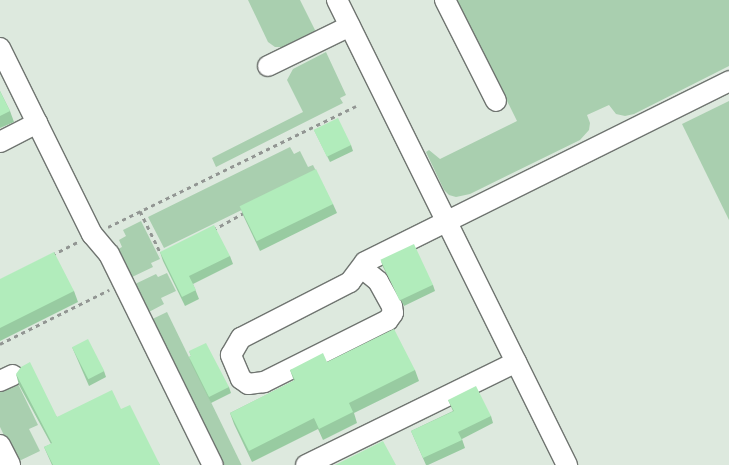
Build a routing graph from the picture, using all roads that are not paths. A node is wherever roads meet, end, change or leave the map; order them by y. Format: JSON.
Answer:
{"nodes":[{"id":1,"x":338,"y":0,"type":"edge"},
{"id":2,"x":446,"y":0,"type":"edge"},
{"id":3,"x":350,"y":26,"type":"junction"},
{"id":4,"x":0,"y":48,"type":"edge"},
{"id":5,"x":268,"y":66,"type":"dead end"},
{"id":6,"x":729,"y":81,"type":"edge"},
{"id":7,"x":496,"y":102,"type":"dead end"},
{"id":8,"x":37,"y":123,"type":"junction"},
{"id":9,"x":0,"y":142,"type":"edge"},
{"id":10,"x":447,"y":221,"type":"junction"},
{"id":11,"x":362,"y":268,"type":"junction"},
{"id":12,"x":516,"y":362,"type":"junction"},
{"id":13,"x":0,"y":445,"type":"edge"},
{"id":14,"x":563,"y":464,"type":"edge"},
{"id":15,"x":10,"y":465,"type":"edge"},
{"id":16,"x":213,"y":465,"type":"edge"},
{"id":17,"x":306,"y":465,"type":"edge"}],
"edges":[{"from":1,"to":3,"type":"street"},
{"from":2,"to":7,"type":"street"},
{"from":3,"to":5,"type":"street"},
{"from":3,"to":10,"type":"street"},
{"from":4,"to":8,"type":"street"},
{"from":6,"to":10,"type":"street"},
{"from":8,"to":9,"type":"street"},
{"from":8,"to":16,"type":"street"},
{"from":10,"to":11,"type":"street"},
{"from":10,"to":12,"type":"street"},
{"from":11,"to":11,"type":"street"},
{"from":12,"to":14,"type":"street"},
{"from":12,"to":17,"type":"street"},
{"from":13,"to":15,"type":"street"}]}
